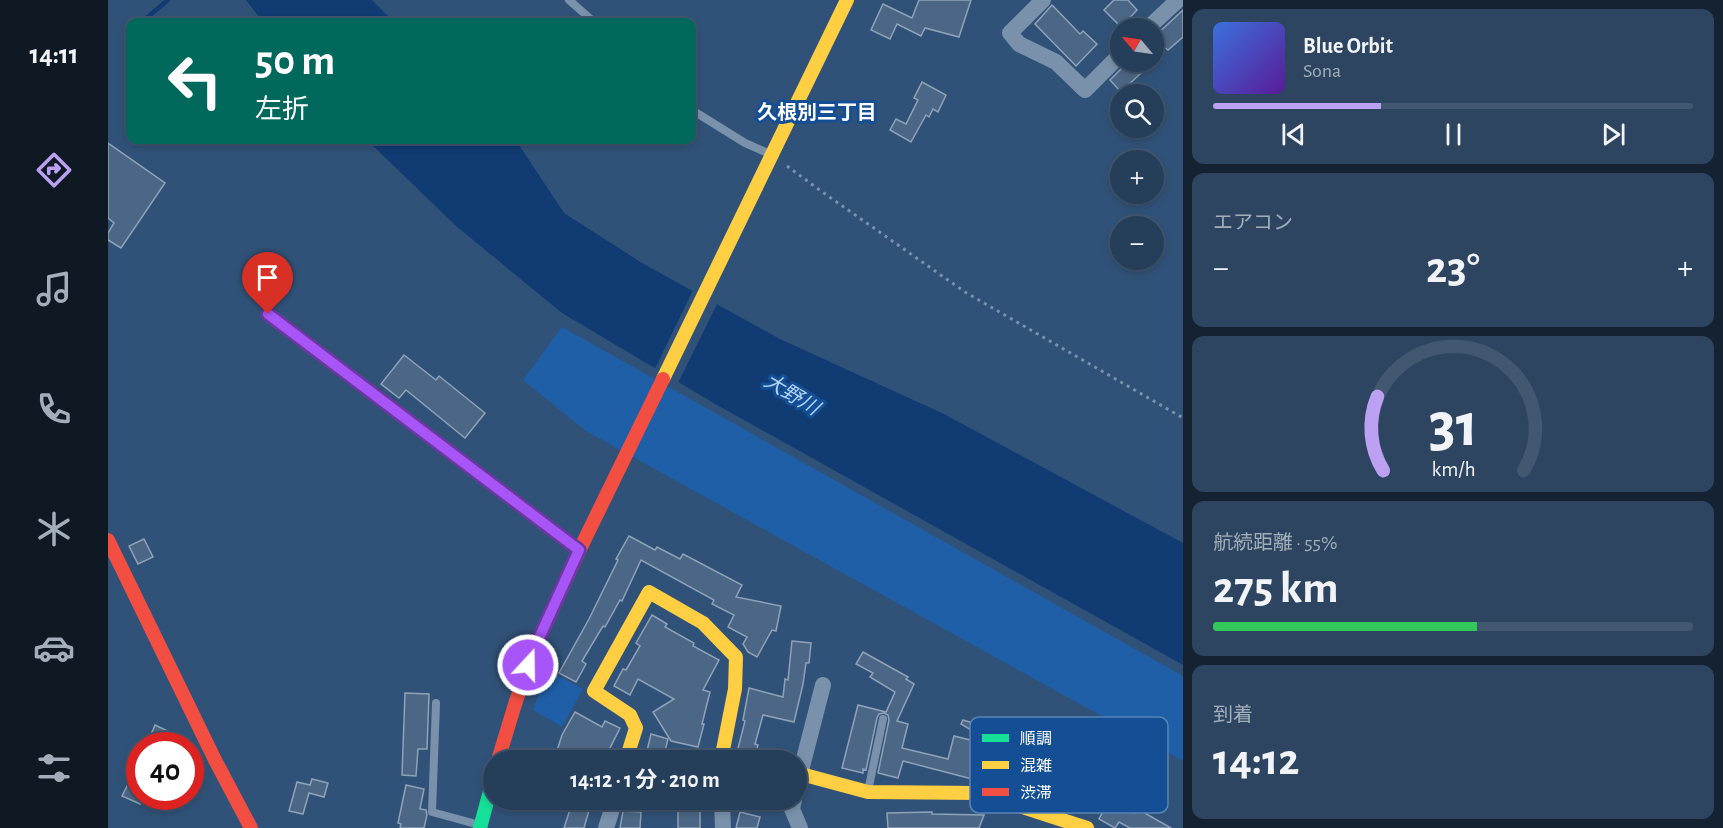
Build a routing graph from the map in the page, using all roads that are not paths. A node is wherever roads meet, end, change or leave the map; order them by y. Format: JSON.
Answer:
{"nodes":[{"id":1,"x":569,"y":0,"type":"edge"},
{"id":2,"x":847,"y":0,"type":"edge"},
{"id":3,"x":1043,"y":0,"type":"edge"},
{"id":4,"x":1178,"y":0,"type":"edge"},
{"id":5,"x":589,"y":18,"type":"edge"},
{"id":6,"x":1159,"y":18,"type":"edge"},
{"id":7,"x":1110,"y":66,"type":"edge"},
{"id":8,"x":696,"y":112,"type":"edge"},
{"id":9,"x":772,"y":155,"type":"junction"},
{"id":10,"x":268,"y":314,"type":"dead end"},
{"id":11,"x":108,"y":540,"type":"edge"},
{"id":12,"x":579,"y":550,"type":"junction"},
{"id":13,"x":823,"y":685,"type":"dead end"},
{"id":14,"x":436,"y":703,"type":"dead end"},
{"id":15,"x":883,"y":720,"type":"dead end"},
{"id":16,"x":501,"y":750,"type":"edge"},
{"id":17,"x":629,"y":750,"type":"edge"},
{"id":18,"x":723,"y":750,"type":"edge"},
{"id":19,"x":807,"y":750,"type":"edge"},
{"id":20,"x":807,"y":783,"type":"edge"},
{"id":21,"x":868,"y":792,"type":"junction"},
{"id":22,"x":970,"y":793,"type":"edge"},
{"id":23,"x":484,"y":810,"type":"edge"},
{"id":24,"x":612,"y":810,"type":"edge"},
{"id":25,"x":722,"y":810,"type":"edge"},
{"id":26,"x":792,"y":810,"type":"edge"},
{"id":27,"x":1040,"y":813,"type":"edge"},
{"id":28,"x":480,"y":826,"type":"edge"},
{"id":29,"x":1080,"y":827,"type":"edge"},
{"id":30,"x":251,"y":828,"type":"edge"},
{"id":31,"x":606,"y":828,"type":"edge"},
{"id":32,"x":723,"y":828,"type":"edge"},
{"id":33,"x":800,"y":828,"type":"edge"}],
"edges":[{"from":1,"to":5,"type":"lane"},
{"from":2,"to":9,"type":"street"},
{"from":3,"to":7,"type":"street"},
{"from":4,"to":6,"type":"street"},
{"from":8,"to":9,"type":"lane"},
{"from":9,"to":12,"type":"street"},
{"from":10,"to":12,"type":"lane"},
{"from":11,"to":30,"type":"street"},
{"from":12,"to":16,"type":"street"},
{"from":13,"to":19,"type":"street"},
{"from":14,"to":28,"type":"lane"},
{"from":15,"to":21,"type":"lane"},
{"from":17,"to":18,"type":"street"},
{"from":20,"to":21,"type":"street"},
{"from":21,"to":22,"type":"street"},
{"from":23,"to":28,"type":"street"},
{"from":24,"to":31,"type":"street"},
{"from":25,"to":32,"type":"street"},
{"from":26,"to":33,"type":"street"},
{"from":27,"to":29,"type":"street"}]}
